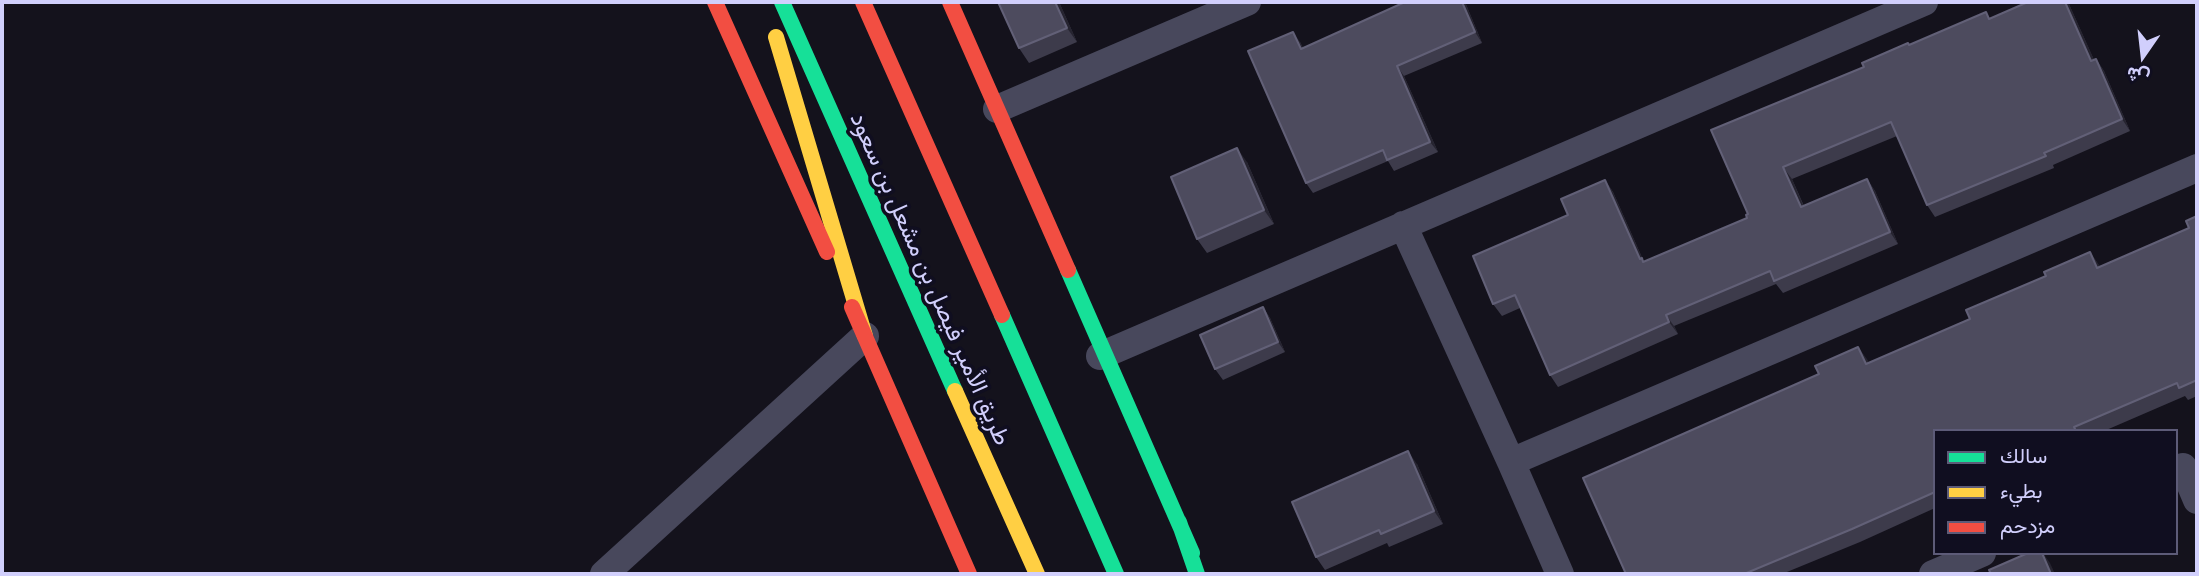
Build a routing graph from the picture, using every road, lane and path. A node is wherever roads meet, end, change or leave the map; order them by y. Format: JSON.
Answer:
{"nodes":[{"id":1,"x":715,"y":2,"type":"edge"},
{"id":2,"x":765,"y":2,"type":"edge"},
{"id":3,"x":782,"y":2,"type":"edge"},
{"id":4,"x":863,"y":2,"type":"edge"},
{"id":5,"x":950,"y":2,"type":"edge"},
{"id":6,"x":1247,"y":2,"type":"edge"},
{"id":7,"x":1924,"y":2,"type":"edge"},
{"id":8,"x":996,"y":109,"type":"junction"},
{"id":9,"x":2197,"y":168,"type":"edge"},
{"id":10,"x":1403,"y":225,"type":"junction"},
{"id":11,"x":865,"y":336,"type":"junction"},
{"id":12,"x":1102,"y":355,"type":"junction"},
{"id":13,"x":1511,"y":462,"type":"junction"},
{"id":14,"x":2185,"y":466,"type":"edge"},
{"id":15,"x":2197,"y":500,"type":"edge"},
{"id":16,"x":1977,"y":555,"type":"edge"},
{"id":17,"x":604,"y":574,"type":"edge"},
{"id":18,"x":970,"y":574,"type":"edge"},
{"id":19,"x":1037,"y":574,"type":"edge"},
{"id":20,"x":1116,"y":574,"type":"edge"},
{"id":21,"x":1199,"y":574,"type":"edge"},
{"id":22,"x":1560,"y":574,"type":"edge"},
{"id":23,"x":1933,"y":574,"type":"edge"}],
"edges":[{"from":1,"to":11,"type":"main road"},
{"from":2,"to":11,"type":"main road"},
{"from":3,"to":19,"type":"main road","name":"طريق الأمير فيصل بن مشعل بن سعود"},
{"from":4,"to":20,"type":"main road","name":"طريق الأمير فيصل بن مشعل بن سعود"},
{"from":5,"to":8,"type":"main road"},
{"from":6,"to":8,"type":"street"},
{"from":7,"to":10,"type":"street"},
{"from":8,"to":12,"type":"main road"},
{"from":9,"to":13,"type":"street"},
{"from":10,"to":12,"type":"street"},
{"from":10,"to":13,"type":"street"},
{"from":11,"to":17,"type":"street"},
{"from":11,"to":18,"type":"main road"},
{"from":12,"to":21,"type":"main road"},
{"from":13,"to":22,"type":"street"},
{"from":14,"to":15,"type":"street"},
{"from":16,"to":23,"type":"street"}]}
